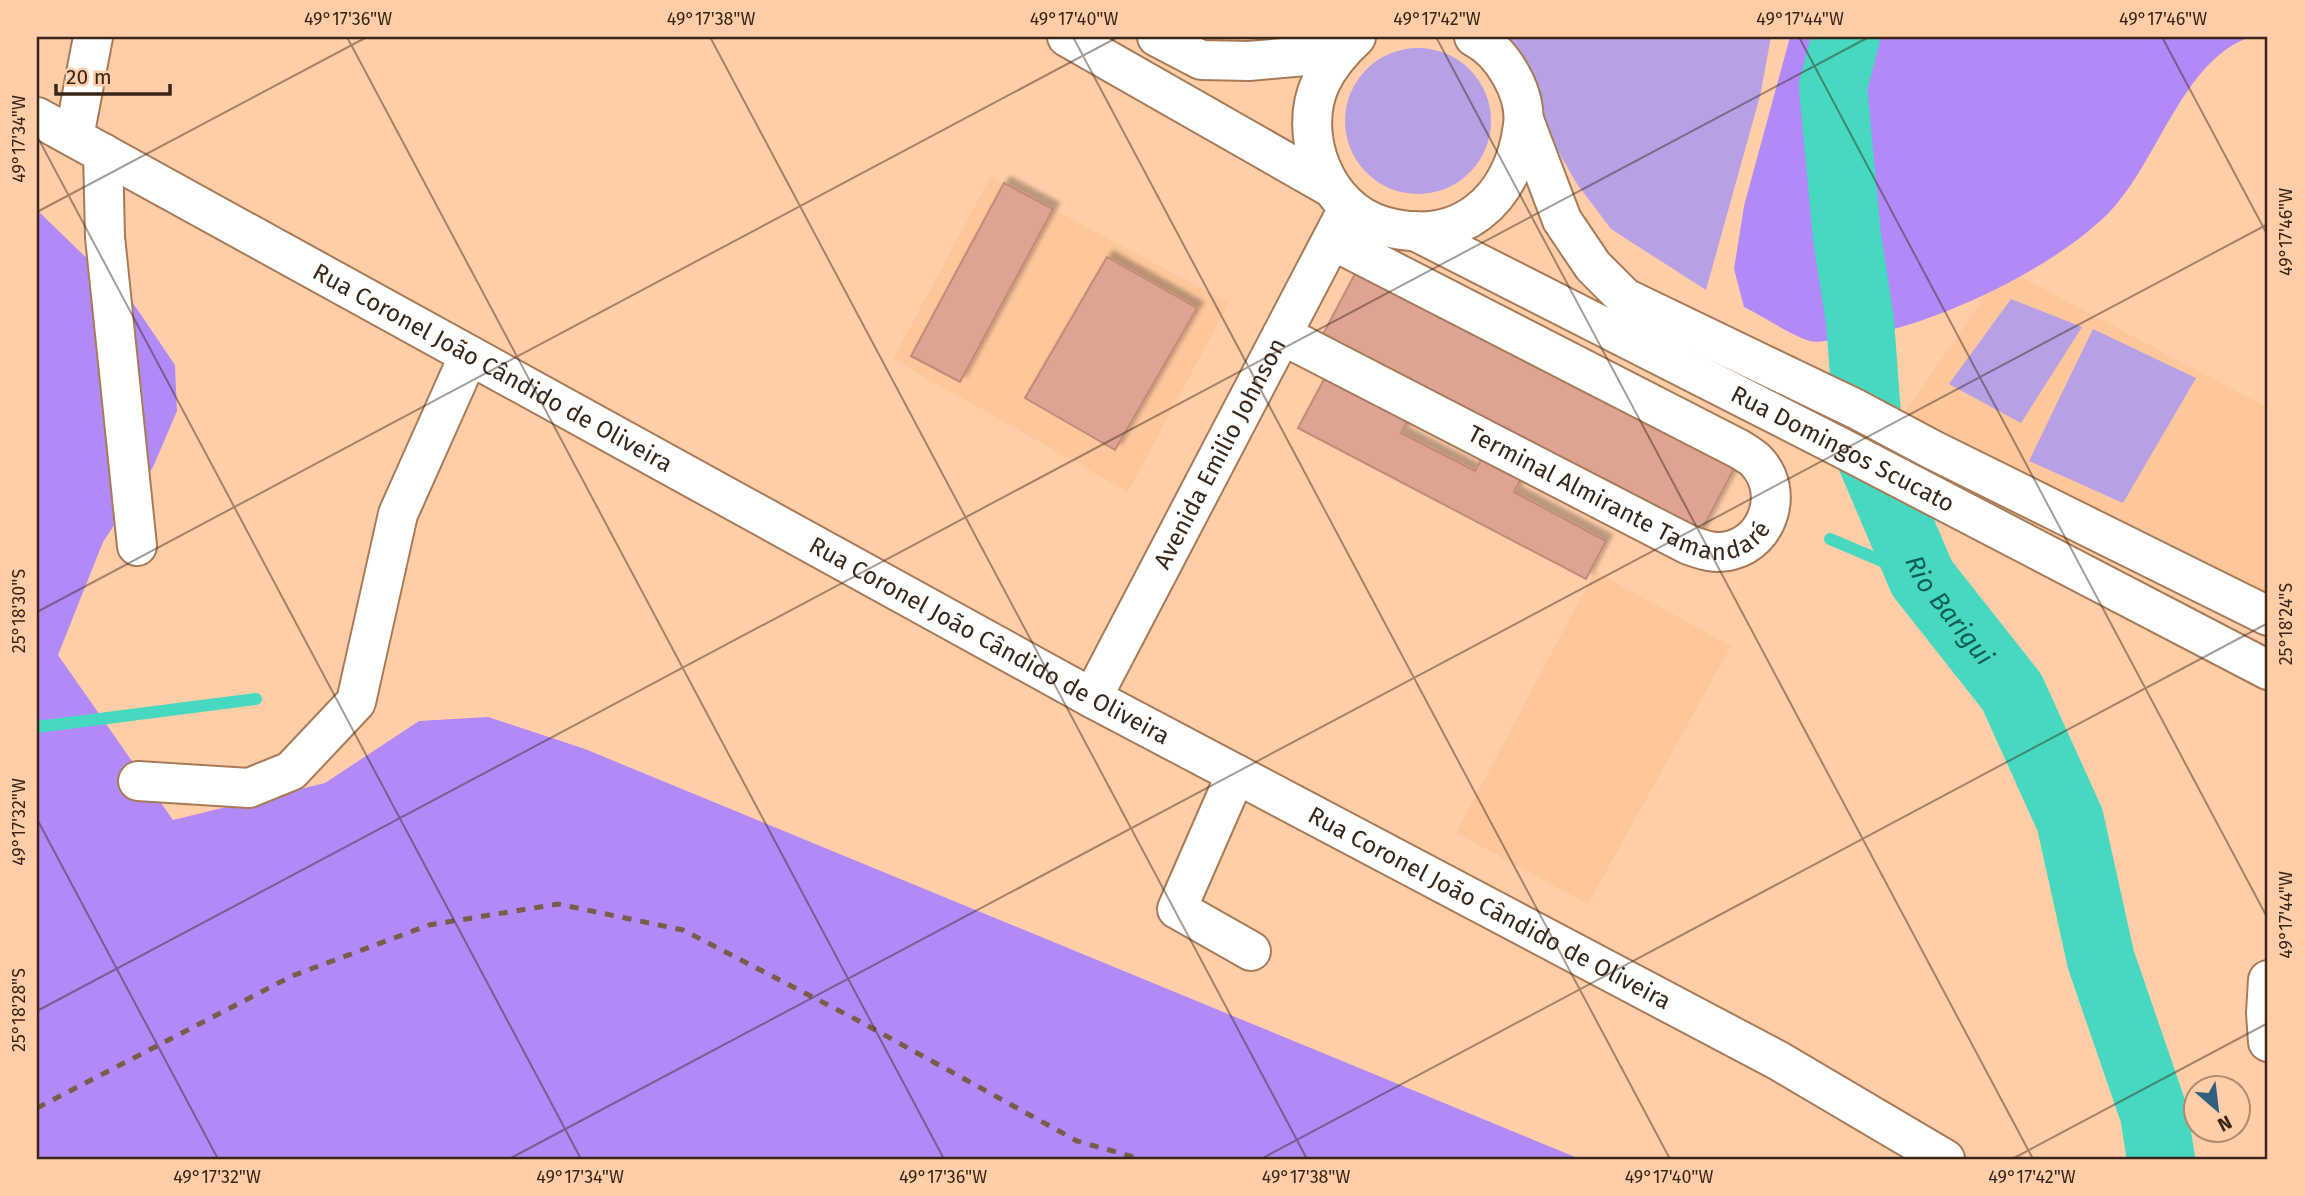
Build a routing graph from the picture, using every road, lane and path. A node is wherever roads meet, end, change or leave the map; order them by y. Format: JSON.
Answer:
{"nodes":[{"id":1,"x":93,"y":37,"type":"edge"},
{"id":2,"x":1067,"y":37,"type":"edge"},
{"id":3,"x":1157,"y":37,"type":"edge"},
{"id":4,"x":1478,"y":38,"type":"edge"},
{"id":5,"x":1348,"y":45,"type":"edge"},
{"id":6,"x":37,"y":117,"type":"edge"},
{"id":7,"x":1524,"y":120,"type":"junction"},
{"id":8,"x":88,"y":145,"type":"junction"},
{"id":9,"x":1337,"y":211,"type":"junction"},
{"id":10,"x":1415,"y":232,"type":"junction"},
{"id":11,"x":1282,"y":335,"type":"junction"},
{"id":12,"x":469,"y":355,"type":"junction"},
{"id":13,"x":137,"y":546,"type":"dead end"},
{"id":14,"x":2268,"y":616,"type":"edge"},
{"id":15,"x":2268,"y":670,"type":"edge"},
{"id":16,"x":1092,"y":698,"type":"junction"},
{"id":17,"x":1236,"y":774,"type":"junction"},
{"id":18,"x":138,"y":781,"type":"dead end"},
{"id":19,"x":1251,"y":951,"type":"dead end"},
{"id":20,"x":2268,"y":980,"type":"edge"},
{"id":21,"x":2268,"y":1042,"type":"edge"},
{"id":22,"x":1945,"y":1159,"type":"edge"}],
"edges":[{"from":1,"to":8,"type":"main road"},
{"from":2,"to":9,"type":"main road"},
{"from":3,"to":5,"type":"main road"},
{"from":4,"to":7,"type":"main road"},
{"from":5,"to":9,"type":"main road"},
{"from":6,"to":8,"type":"main road","name":"Rua Coronel João Cândido de Oliveira"},
{"from":7,"to":10,"type":"main road"},
{"from":7,"to":14,"type":"main road","name":"Rua Domingos Scucato"},
{"from":8,"to":12,"type":"main road","name":"Rua Coronel João Cândido de Oliveira"},
{"from":8,"to":13,"type":"main road"},
{"from":9,"to":10,"type":"main road"},
{"from":9,"to":11,"type":"main road","name":"Avenida Emilio Johnson"},
{"from":9,"to":11,"type":"main road","name":"Terminal Almirante Tamandaré"},
{"from":10,"to":15,"type":"main road","name":"Rua Domingos Scucato"},
{"from":11,"to":16,"type":"main road","name":"Avenida Emilio Johnson"},
{"from":12,"to":16,"type":"main road","name":"Rua Coronel João Cândido de Oliveira"},
{"from":12,"to":18,"type":"main road"},
{"from":16,"to":17,"type":"main road","name":"Rua Coronel João Cândido de Oliveira"},
{"from":17,"to":19,"type":"main road"},
{"from":17,"to":22,"type":"main road","name":"Rua Coronel João Cândido de Oliveira"},
{"from":20,"to":21,"type":"main road"}]}
